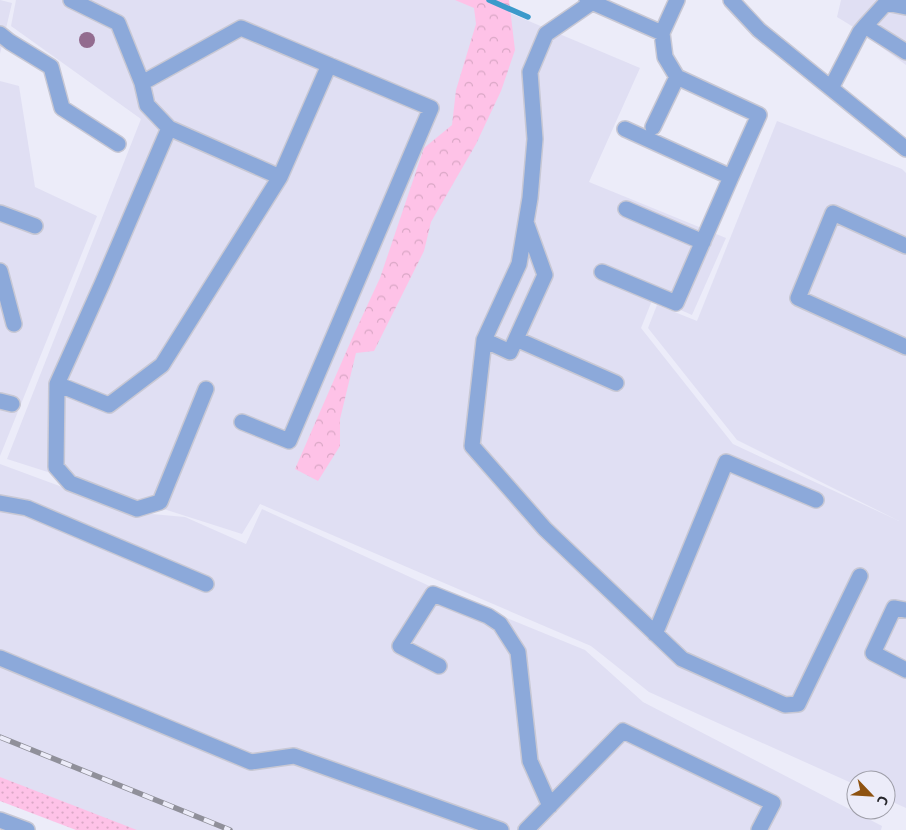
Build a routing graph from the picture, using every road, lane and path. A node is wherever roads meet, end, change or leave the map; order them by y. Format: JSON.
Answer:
{"nodes":[{"id":1,"x":71,"y":0,"type":"edge"},
{"id":2,"x":676,"y":0,"type":"edge"},
{"id":3,"x":731,"y":0,"type":"edge"},
{"id":4,"x":589,"y":2,"type":"edge"},
{"id":5,"x":906,"y":7,"type":"edge"},
{"id":6,"x":865,"y":26,"type":"junction"},
{"id":7,"x":662,"y":33,"type":"junction"},
{"id":8,"x":0,"y":34,"type":"edge"},
{"id":9,"x":906,"y":52,"type":"edge"},
{"id":10,"x":329,"y":65,"type":"junction"},
{"id":11,"x":676,"y":77,"type":"junction"},
{"id":12,"x":142,"y":83,"type":"junction"},
{"id":13,"x":831,"y":88,"type":"junction"},
{"id":14,"x":653,"y":127,"type":"dead end"},
{"id":15,"x":169,"y":128,"type":"junction"},
{"id":16,"x":625,"y":128,"type":"dead end"},
{"id":17,"x":118,"y":144,"type":"dead end"},
{"id":18,"x":906,"y":149,"type":"edge"},
{"id":19,"x":731,"y":176,"type":"junction"},
{"id":20,"x":280,"y":177,"type":"junction"},
{"id":21,"x":626,"y":209,"type":"dead end"},
{"id":22,"x":0,"y":213,"type":"edge"},
{"id":23,"x":526,"y":223,"type":"junction"},
{"id":24,"x":35,"y":226,"type":"dead end"},
{"id":25,"x":703,"y":242,"type":"junction"},
{"id":26,"x":906,"y":246,"type":"edge"},
{"id":27,"x":0,"y":270,"type":"edge"},
{"id":28,"x":602,"y":272,"type":"dead end"},
{"id":29,"x":14,"y":324,"type":"dead end"},
{"id":30,"x":516,"y":338,"type":"junction"},
{"id":31,"x":484,"y":340,"type":"junction"},
{"id":32,"x":906,"y":347,"type":"edge"},
{"id":33,"x":616,"y":383,"type":"dead end"},
{"id":34,"x":57,"y":384,"type":"junction"},
{"id":35,"x":206,"y":390,"type":"dead end"},
{"id":36,"x":242,"y":422,"type":"dead end"},
{"id":37,"x":816,"y":500,"type":"dead end"},
{"id":38,"x":0,"y":503,"type":"edge"},
{"id":39,"x":860,"y":576,"type":"dead end"},
{"id":40,"x":206,"y":584,"type":"dead end"},
{"id":41,"x":906,"y":610,"type":"edge"},
{"id":42,"x":655,"y":634,"type":"junction"},
{"id":43,"x":0,"y":658,"type":"edge"},
{"id":44,"x":439,"y":666,"type":"dead end"},
{"id":45,"x":906,"y":670,"type":"edge"},
{"id":46,"x":550,"y":806,"type":"junction"},
{"id":47,"x":0,"y":820,"type":"edge"},
{"id":48,"x":27,"y":830,"type":"edge"},
{"id":49,"x":501,"y":830,"type":"edge"},
{"id":50,"x":526,"y":830,"type":"edge"},
{"id":51,"x":760,"y":830,"type":"edge"}],
"edges":[{"from":1,"to":12,"type":"street"},
{"from":2,"to":7,"type":"street"},
{"from":3,"to":13,"type":"street"},
{"from":4,"to":7,"type":"street"},
{"from":4,"to":23,"type":"street"},
{"from":5,"to":6,"type":"street"},
{"from":6,"to":9,"type":"street"},
{"from":6,"to":13,"type":"street"},
{"from":7,"to":11,"type":"street"},
{"from":8,"to":17,"type":"street"},
{"from":10,"to":12,"type":"street"},
{"from":10,"to":20,"type":"street"},
{"from":10,"to":36,"type":"street"},
{"from":11,"to":14,"type":"street"},
{"from":11,"to":19,"type":"street"},
{"from":12,"to":15,"type":"street"},
{"from":13,"to":18,"type":"street"},
{"from":15,"to":20,"type":"street"},
{"from":15,"to":34,"type":"street"},
{"from":16,"to":19,"type":"street"},
{"from":19,"to":25,"type":"street"},
{"from":20,"to":34,"type":"street"},
{"from":21,"to":25,"type":"street"},
{"from":22,"to":24,"type":"street"},
{"from":23,"to":30,"type":"street"},
{"from":23,"to":31,"type":"street"},
{"from":25,"to":28,"type":"street"},
{"from":26,"to":32,"type":"street"},
{"from":27,"to":29,"type":"street"},
{"from":30,"to":31,"type":"street"},
{"from":30,"to":33,"type":"street"},
{"from":31,"to":42,"type":"street"},
{"from":34,"to":35,"type":"street"},
{"from":37,"to":42,"type":"street"},
{"from":38,"to":40,"type":"street"},
{"from":39,"to":42,"type":"street"},
{"from":41,"to":45,"type":"street"},
{"from":43,"to":49,"type":"street"},
{"from":44,"to":46,"type":"street"},
{"from":46,"to":50,"type":"street"},
{"from":46,"to":51,"type":"street"},
{"from":47,"to":48,"type":"street"}]}
